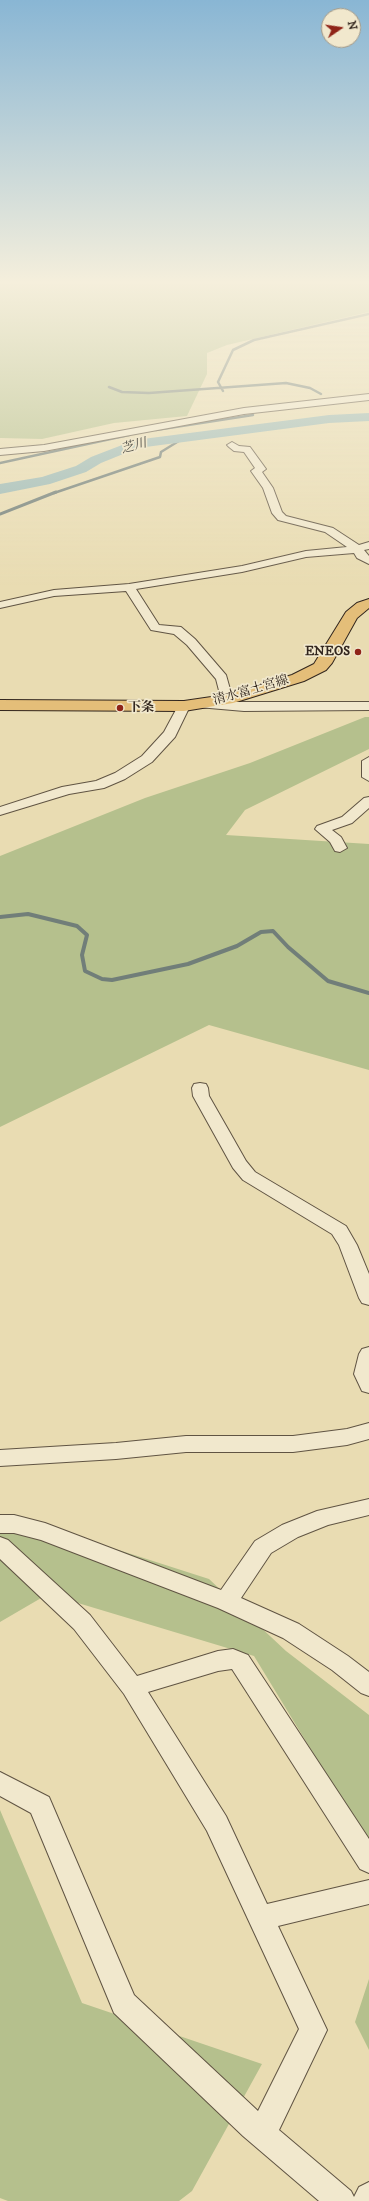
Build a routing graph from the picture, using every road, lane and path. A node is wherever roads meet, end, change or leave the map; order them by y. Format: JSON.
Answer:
{"nodes":[{"id":1,"x":369,"y":397,"type":"edge"},
{"id":2,"x":232,"y":445,"type":"dead end"},
{"id":3,"x":0,"y":452,"type":"edge"},
{"id":4,"x":369,"y":545,"type":"edge"},
{"id":5,"x":358,"y":549,"type":"junction"},
{"id":6,"x":369,"y":561,"type":"edge"},
{"id":7,"x":129,"y":587,"type":"junction"},
{"id":8,"x":369,"y":603,"type":"edge"},
{"id":9,"x":0,"y":605,"type":"edge"},
{"id":10,"x":228,"y":700,"type":"junction"},
{"id":11,"x":202,"y":704,"type":"junction"},
{"id":12,"x":0,"y":705,"type":"edge"},
{"id":13,"x":184,"y":706,"type":"junction"},
{"id":14,"x":369,"y":706,"type":"edge"},
{"id":15,"x":369,"y":760,"type":"edge"},
{"id":16,"x":369,"y":777,"type":"edge"},
{"id":17,"x":369,"y":801,"type":"edge"},
{"id":18,"x":0,"y":811,"type":"edge"},
{"id":19,"x":340,"y":848,"type":"dead end"},
{"id":20,"x":200,"y":1088,"type":"dead end"},
{"id":21,"x":369,"y":1298,"type":"edge"},
{"id":22,"x":369,"y":1354,"type":"edge"},
{"id":23,"x":369,"y":1386,"type":"edge"},
{"id":24,"x":369,"y":1430,"type":"edge"},
{"id":25,"x":0,"y":1458,"type":"edge"},
{"id":26,"x":369,"y":1507,"type":"edge"},
{"id":27,"x":0,"y":1524,"type":"edge"},
{"id":28,"x":0,"y":1546,"type":"edge"},
{"id":29,"x":226,"y":1601,"type":"junction"},
{"id":30,"x":369,"y":1686,"type":"edge"},
{"id":31,"x":132,"y":1687,"type":"junction"},
{"id":32,"x":0,"y":1783,"type":"edge"},
{"id":33,"x":369,"y":1861,"type":"edge"},
{"id":34,"x":369,"y":1892,"type":"edge"},
{"id":35,"x":260,"y":1918,"type":"junction"},
{"id":36,"x":262,"y":2134,"type":"junction"},
{"id":37,"x":369,"y":2197,"type":"edge"},
{"id":38,"x":341,"y":2201,"type":"edge"},
{"id":39,"x":367,"y":2201,"type":"edge"}],
"edges":[{"from":1,"to":3,"type":"street"},
{"from":2,"to":5,"type":"street"},
{"from":4,"to":5,"type":"street"},
{"from":5,"to":6,"type":"street"},
{"from":5,"to":7,"type":"street"},
{"from":7,"to":9,"type":"street"},
{"from":7,"to":10,"type":"street"},
{"from":8,"to":10,"type":"main road","name":"清水富士宮線"},
{"from":10,"to":11,"type":"main road","name":"清水富士宮線"},
{"from":11,"to":13,"type":"main road","name":"清水富士宮線"},
{"from":11,"to":14,"type":"street"},
{"from":12,"to":13,"type":"main road","name":"清水富士宮線"},
{"from":13,"to":18,"type":"street"},
{"from":15,"to":16,"type":"street"},
{"from":17,"to":19,"type":"street"},
{"from":20,"to":21,"type":"street"},
{"from":22,"to":23,"type":"street"},
{"from":24,"to":25,"type":"street"},
{"from":26,"to":29,"type":"street"},
{"from":27,"to":29,"type":"street"},
{"from":28,"to":31,"type":"street"},
{"from":29,"to":30,"type":"street"},
{"from":31,"to":33,"type":"street"},
{"from":31,"to":35,"type":"street"},
{"from":32,"to":36,"type":"street"},
{"from":34,"to":35,"type":"street"},
{"from":35,"to":36,"type":"street"},
{"from":36,"to":38,"type":"street"},
{"from":37,"to":39,"type":"street"}]}
